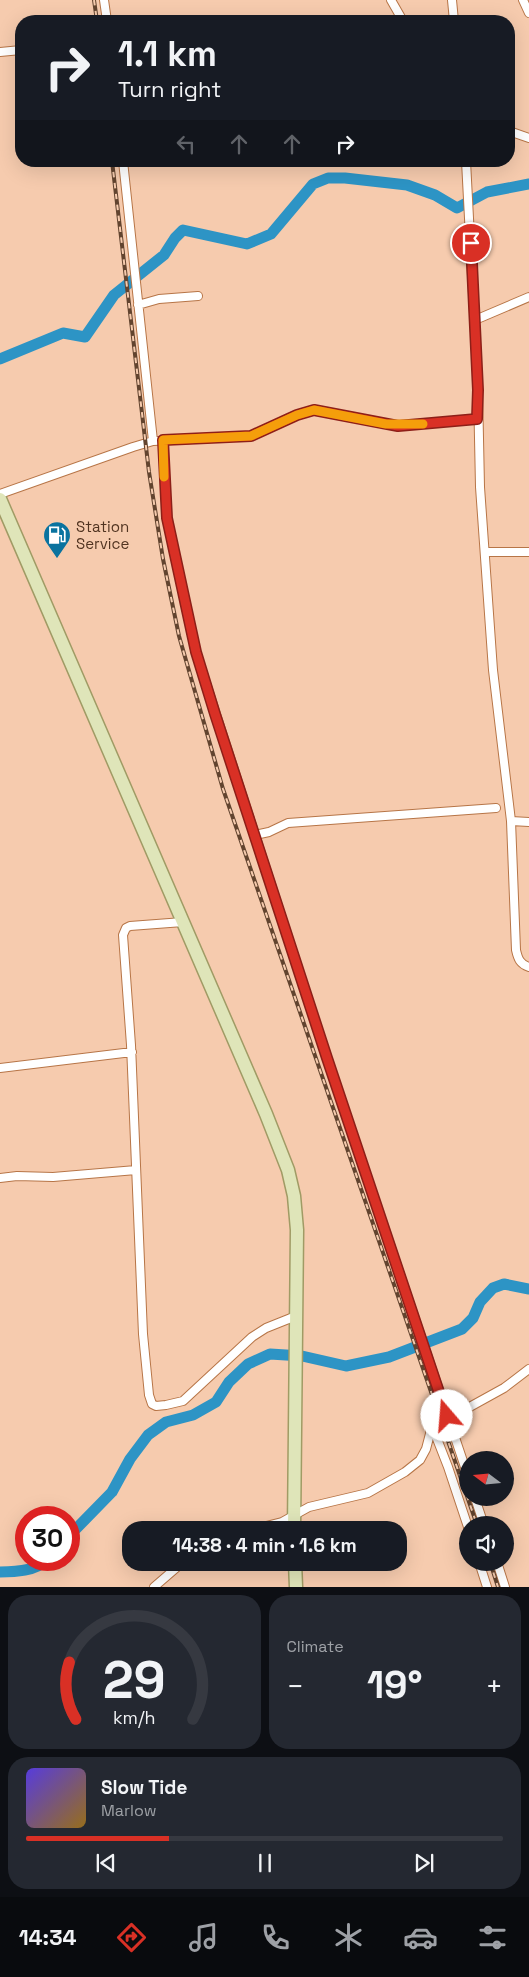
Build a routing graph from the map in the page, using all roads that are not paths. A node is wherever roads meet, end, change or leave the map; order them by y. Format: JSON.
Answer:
{"nodes":[{"id":1,"x":104,"y":0,"type":"edge"},
{"id":2,"x":392,"y":0,"type":"edge"},
{"id":3,"x":452,"y":0,"type":"edge"},
{"id":4,"x":522,"y":0,"type":"edge"},
{"id":5,"x":529,"y":13,"type":"edge"},
{"id":6,"x":106,"y":15,"type":"edge"},
{"id":7,"x":400,"y":15,"type":"edge"},
{"id":8,"x":453,"y":15,"type":"edge"},
{"id":9,"x":15,"y":51,"type":"edge"},
{"id":10,"x":0,"y":52,"type":"edge"},
{"id":11,"x":515,"y":133,"type":"edge"},
{"id":12,"x":529,"y":138,"type":"edge"},
{"id":13,"x":124,"y":167,"type":"edge"},
{"id":14,"x":466,"y":167,"type":"edge"},
{"id":15,"x":198,"y":296,"type":"dead end"},
{"id":16,"x":529,"y":297,"type":"edge"},
{"id":17,"x":138,"y":305,"type":"junction"},
{"id":18,"x":475,"y":320,"type":"junction"},
{"id":19,"x":477,"y":419,"type":"junction"},
{"id":20,"x":163,"y":440,"type":"junction"},
{"id":21,"x":153,"y":441,"type":"junction"},
{"id":22,"x":0,"y":494,"type":"edge"},
{"id":23,"x":0,"y":499,"type":"edge"},
{"id":24,"x":486,"y":552,"type":"junction"},
{"id":25,"x":529,"y":552,"type":"edge"},
{"id":26,"x":496,"y":808,"type":"dead end"},
{"id":27,"x":512,"y":821,"type":"junction"},
{"id":28,"x":529,"y":822,"type":"edge"},
{"id":29,"x":255,"y":835,"type":"junction"},
{"id":30,"x":183,"y":922,"type":"junction"},
{"id":31,"x":529,"y":967,"type":"edge"},
{"id":32,"x":132,"y":1052,"type":"junction"},
{"id":33,"x":0,"y":1068,"type":"edge"},
{"id":34,"x":136,"y":1170,"type":"junction"},
{"id":35,"x":0,"y":1178,"type":"edge"},
{"id":36,"x":296,"y":1316,"type":"junction"},
{"id":37,"x":529,"y":1369,"type":"edge"},
{"id":38,"x":447,"y":1416,"type":"junction"},
{"id":39,"x":432,"y":1426,"type":"junction"},
{"id":40,"x":459,"y":1451,"type":"edge"},
{"id":41,"x":294,"y":1516,"type":"junction"},
{"id":42,"x":464,"y":1516,"type":"edge"},
{"id":43,"x":284,"y":1521,"type":"edge"},
{"id":44,"x":294,"y":1521,"type":"edge"},
{"id":45,"x":172,"y":1571,"type":"edge"},
{"id":46,"x":295,"y":1571,"type":"edge"},
{"id":47,"x":482,"y":1571,"type":"edge"},
{"id":48,"x":500,"y":1571,"type":"edge"},
{"id":49,"x":154,"y":1587,"type":"edge"},
{"id":50,"x":296,"y":1587,"type":"edge"},
{"id":51,"x":487,"y":1587,"type":"edge"},
{"id":52,"x":505,"y":1587,"type":"edge"}],
"edges":[{"from":1,"to":6,"type":"street"},
{"from":2,"to":7,"type":"street"},
{"from":3,"to":8,"type":"street"},
{"from":4,"to":5,"type":"street"},
{"from":9,"to":10,"type":"street"},
{"from":11,"to":12,"type":"street"},
{"from":13,"to":17,"type":"street"},
{"from":14,"to":18,"type":"street"},
{"from":15,"to":17,"type":"street"},
{"from":16,"to":18,"type":"street"},
{"from":17,"to":21,"type":"street"},
{"from":18,"to":19,"type":"street"},
{"from":19,"to":20,"type":"street"},
{"from":19,"to":24,"type":"street"},
{"from":20,"to":21,"type":"street"},
{"from":20,"to":29,"type":"street"},
{"from":21,"to":22,"type":"street"},
{"from":23,"to":30,"type":"main road"},
{"from":24,"to":25,"type":"street"},
{"from":24,"to":27,"type":"street"},
{"from":26,"to":29,"type":"street"},
{"from":27,"to":28,"type":"street"},
{"from":27,"to":31,"type":"street"},
{"from":29,"to":38,"type":"street"},
{"from":30,"to":32,"type":"street"},
{"from":30,"to":36,"type":"main road"},
{"from":32,"to":33,"type":"street"},
{"from":32,"to":34,"type":"street"},
{"from":34,"to":35,"type":"street"},
{"from":34,"to":36,"type":"street"},
{"from":36,"to":41,"type":"main road"},
{"from":37,"to":38,"type":"street"},
{"from":38,"to":39,"type":"street"},
{"from":38,"to":40,"type":"street"},
{"from":39,"to":41,"type":"street"},
{"from":39,"to":42,"type":"street"},
{"from":41,"to":43,"type":"street"},
{"from":41,"to":44,"type":"main road"},
{"from":45,"to":49,"type":"street"},
{"from":46,"to":50,"type":"main road"},
{"from":47,"to":51,"type":"street"},
{"from":48,"to":52,"type":"street"}]}
